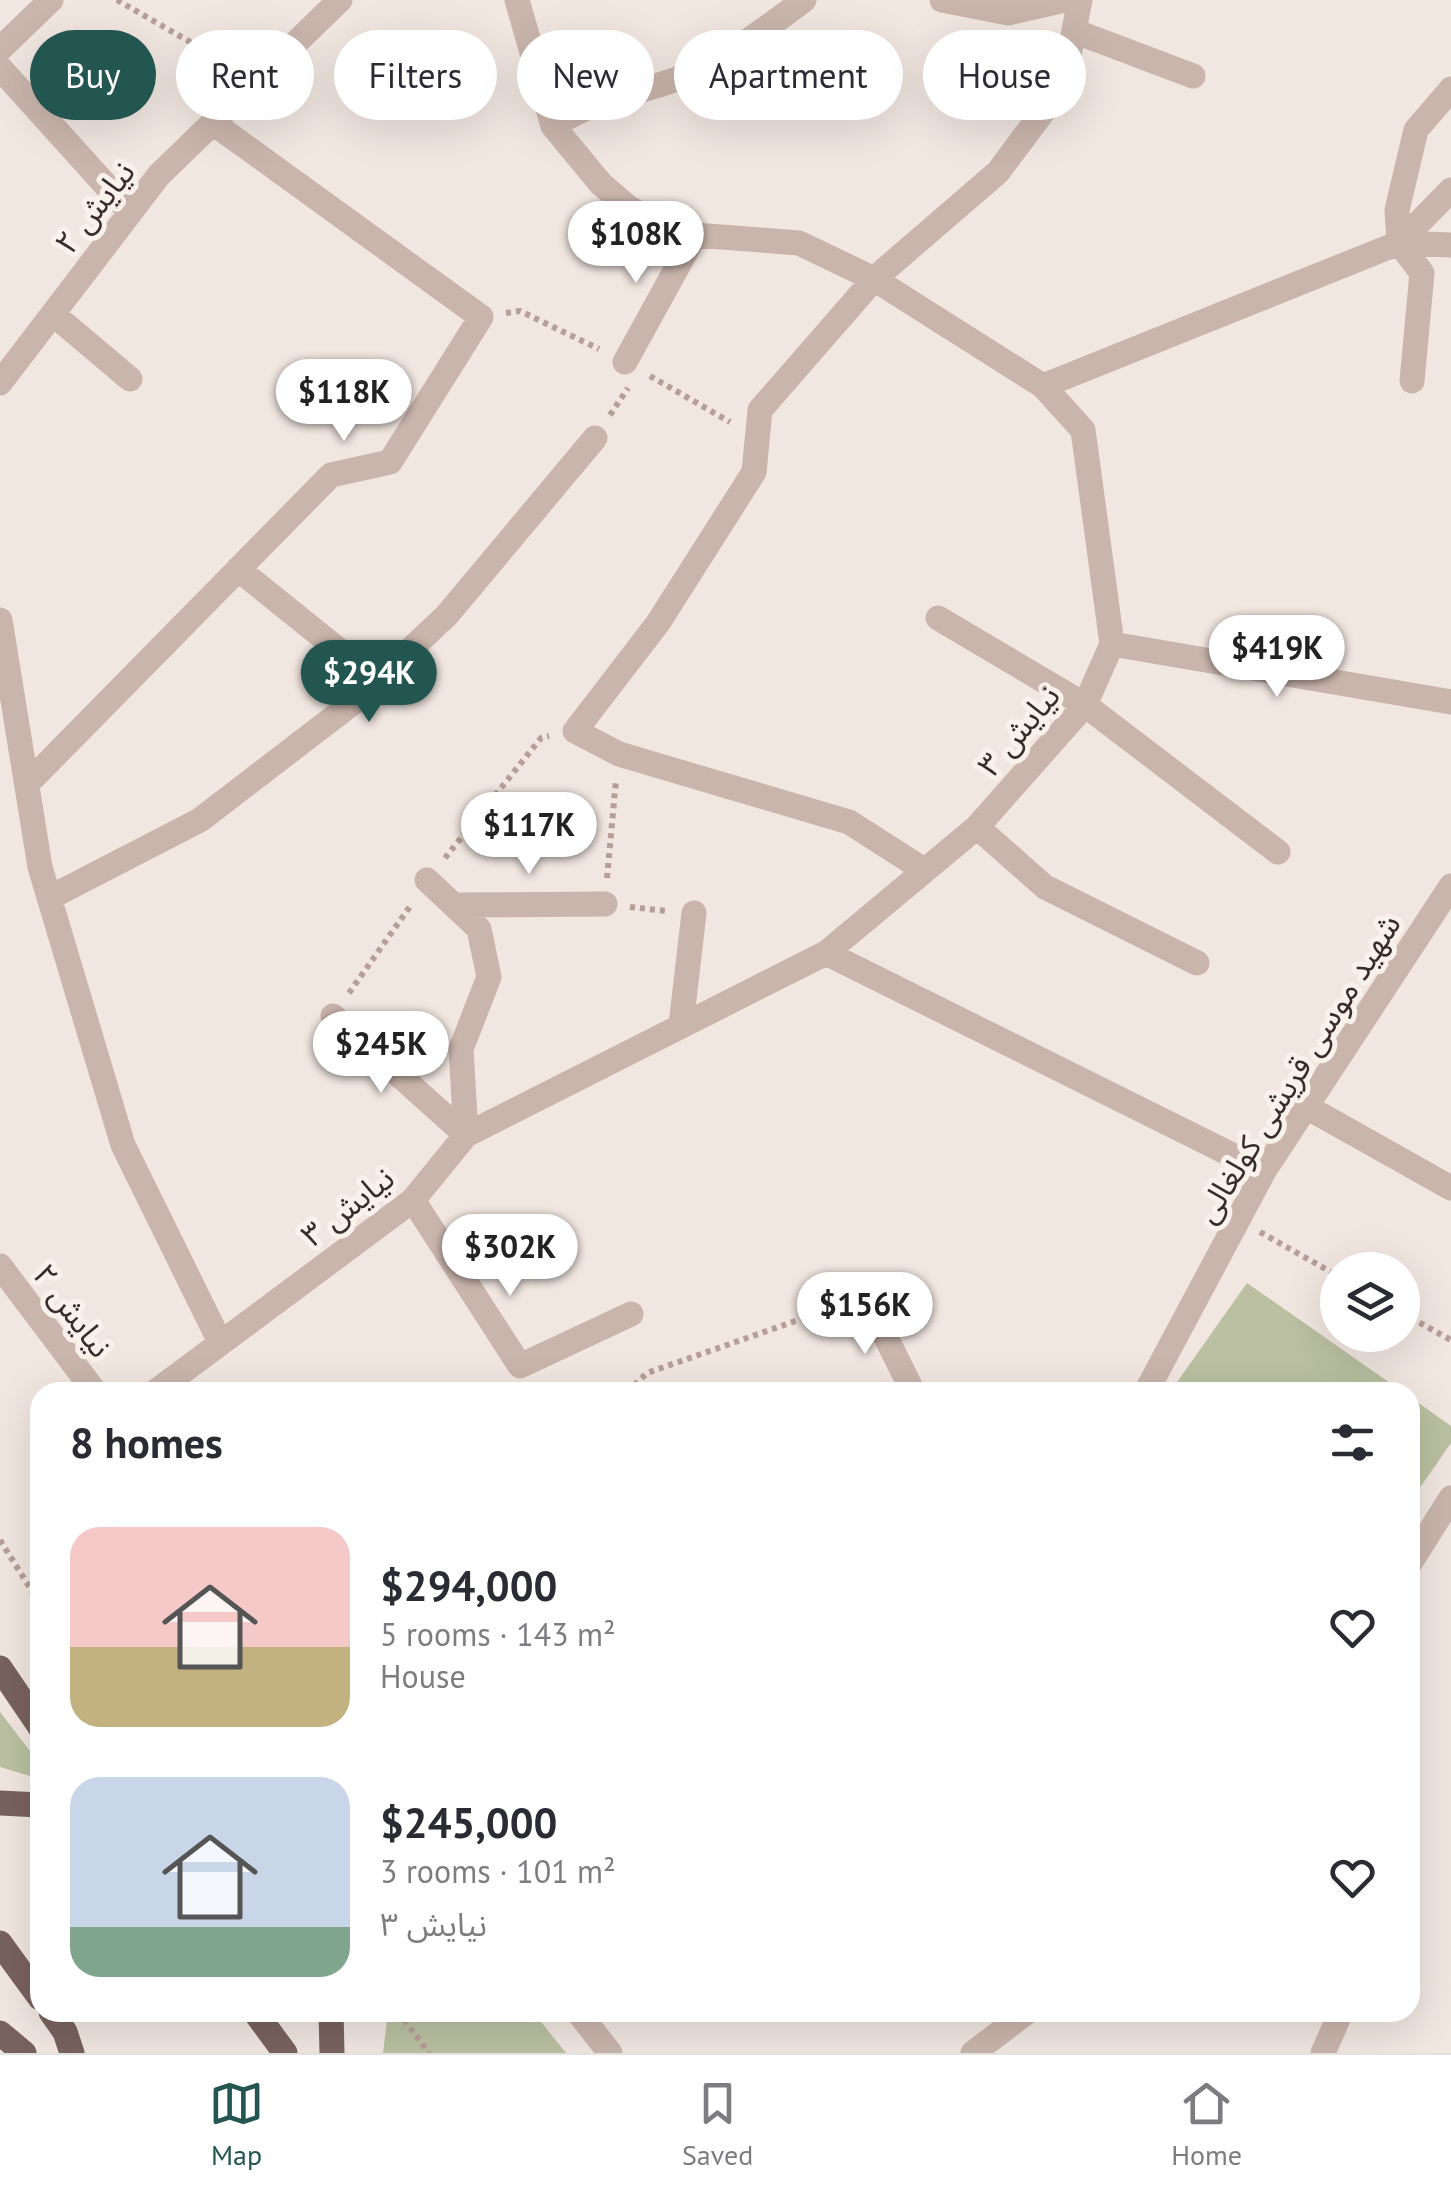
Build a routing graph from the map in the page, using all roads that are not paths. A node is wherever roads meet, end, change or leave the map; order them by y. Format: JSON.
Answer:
{"nodes":[{"id":1,"x":51,"y":0,"type":"edge"},
{"id":2,"x":340,"y":0,"type":"edge"},
{"id":3,"x":518,"y":0,"type":"edge"},
{"id":4,"x":804,"y":0,"type":"edge"},
{"id":5,"x":942,"y":0,"type":"edge"},
{"id":6,"x":1065,"y":0,"type":"edge"},
{"id":7,"x":1080,"y":0,"type":"edge"},
{"id":8,"x":1074,"y":30,"type":"edge"},
{"id":9,"x":1086,"y":36,"type":"edge"},
{"id":10,"x":0,"y":48,"type":"edge"},
{"id":11,"x":0,"y":68,"type":"edge"},
{"id":12,"x":1193,"y":76,"type":"dead end"},
{"id":13,"x":1451,"y":90,"type":"edge"},
{"id":14,"x":1037,"y":120,"type":"edge"},
{"id":15,"x":213,"y":123,"type":"junction"},
{"id":16,"x":553,"y":126,"type":"junction"},
{"id":17,"x":1451,"y":190,"type":"edge"},
{"id":18,"x":130,"y":212,"type":"junction"},
{"id":19,"x":695,"y":236,"type":"junction"},
{"id":20,"x":1399,"y":243,"type":"junction"},
{"id":21,"x":1451,"y":245,"type":"edge"},
{"id":22,"x":874,"y":279,"type":"junction"},
{"id":23,"x":53,"y":314,"type":"junction"},
{"id":24,"x":628,"y":373,"type":"road end"},
{"id":25,"x":130,"y":379,"type":"dead end"},
{"id":26,"x":1412,"y":381,"type":"dead end"},
{"id":27,"x":0,"y":383,"type":"edge"},
{"id":28,"x":1043,"y":386,"type":"junction"},
{"id":29,"x":595,"y":438,"type":"road end"},
{"id":30,"x":238,"y":569,"type":"junction"},
{"id":31,"x":938,"y":618,"type":"dead end"},
{"id":32,"x":0,"y":620,"type":"edge"},
{"id":33,"x":1112,"y":644,"type":"junction"},
{"id":34,"x":377,"y":681,"type":"junction"},
{"id":35,"x":1451,"y":702,"type":"edge"},
{"id":36,"x":1084,"y":705,"type":"junction"},
{"id":37,"x":27,"y":784,"type":"junction"},
{"id":38,"x":978,"y":828,"type":"junction"},
{"id":39,"x":1278,"y":852,"type":"dead end"},
{"id":40,"x":924,"y":870,"type":"junction"},
{"id":41,"x":428,"y":880,"type":"road end"},
{"id":42,"x":1451,"y":886,"type":"edge"},
{"id":43,"x":49,"y":898,"type":"junction"},
{"id":44,"x":605,"y":904,"type":"road end"},
{"id":45,"x":454,"y":905,"type":"junction"},
{"id":46,"x":694,"y":914,"type":"road end"},
{"id":47,"x":826,"y":953,"type":"junction"},
{"id":48,"x":1197,"y":963,"type":"dead end"},
{"id":49,"x":334,"y":1016,"type":"road end"},
{"id":50,"x":680,"y":1025,"type":"junction"},
{"id":51,"x":1305,"y":1106,"type":"junction"},
{"id":52,"x":466,"y":1135,"type":"junction"},
{"id":53,"x":1264,"y":1172,"type":"junction"},
{"id":54,"x":1451,"y":1188,"type":"edge"},
{"id":55,"x":413,"y":1200,"type":"junction"},
{"id":56,"x":0,"y":1266,"type":"edge"},
{"id":57,"x":866,"y":1297,"type":"road end"},
{"id":58,"x":631,"y":1314,"type":"dead end"},
{"id":59,"x":220,"y":1342,"type":"junction"},
{"id":60,"x":87,"y":1382,"type":"edge"},
{"id":61,"x":167,"y":1382,"type":"edge"},
{"id":62,"x":908,"y":1382,"type":"edge"},
{"id":63,"x":1151,"y":1382,"type":"edge"},
{"id":64,"x":1451,"y":1498,"type":"edge"},
{"id":65,"x":1420,"y":1547,"type":"edge"},
{"id":66,"x":0,"y":1668,"type":"edge"},
{"id":67,"x":30,"y":1712,"type":"edge"},
{"id":68,"x":0,"y":1803,"type":"edge"},
{"id":69,"x":30,"y":1804,"type":"edge"},
{"id":70,"x":0,"y":1943,"type":"edge"},
{"id":71,"x":30,"y":1984,"type":"edge"},
{"id":72,"x":56,"y":2022,"type":"edge"},
{"id":73,"x":263,"y":2022,"type":"edge"},
{"id":74,"x":331,"y":2022,"type":"edge"},
{"id":75,"x":586,"y":2022,"type":"edge"},
{"id":76,"x":1014,"y":2022,"type":"edge"},
{"id":77,"x":1336,"y":2022,"type":"edge"},
{"id":78,"x":0,"y":2033,"type":"edge"},
{"id":79,"x":24,"y":2053,"type":"edge"},
{"id":80,"x":72,"y":2053,"type":"edge"},
{"id":81,"x":286,"y":2053,"type":"edge"},
{"id":82,"x":332,"y":2053,"type":"edge"},
{"id":83,"x":610,"y":2053,"type":"edge"},
{"id":84,"x":973,"y":2053,"type":"edge"},
{"id":85,"x":1323,"y":2053,"type":"edge"}],
"edges":[{"from":1,"to":10,"type":"street"},
{"from":2,"to":15,"type":"street","name":"نیایش ۲"},
{"from":3,"to":16,"type":"street"},
{"from":4,"to":16,"type":"street"},
{"from":5,"to":6,"type":"street"},
{"from":7,"to":8,"type":"street"},
{"from":9,"to":12,"type":"street"},
{"from":11,"to":18,"type":"street"},
{"from":13,"to":20,"type":"street"},
{"from":14,"to":22,"type":"street"},
{"from":15,"to":18,"type":"street","name":"نیایش ۲"},
{"from":15,"to":30,"type":"street"},
{"from":16,"to":19,"type":"street"},
{"from":17,"to":20,"type":"street"},
{"from":18,"to":23,"type":"street","name":"نیایش ۲"},
{"from":19,"to":22,"type":"street"},
{"from":19,"to":24,"type":"street"},
{"from":20,"to":21,"type":"street"},
{"from":20,"to":26,"type":"street"},
{"from":20,"to":28,"type":"street"},
{"from":22,"to":28,"type":"street"},
{"from":22,"to":40,"type":"street"},
{"from":23,"to":25,"type":"street"},
{"from":23,"to":27,"type":"street","name":"نیایش ۲"},
{"from":28,"to":33,"type":"street"},
{"from":29,"to":34,"type":"street"},
{"from":30,"to":34,"type":"street"},
{"from":30,"to":37,"type":"street"},
{"from":31,"to":36,"type":"street"},
{"from":32,"to":37,"type":"street"},
{"from":33,"to":35,"type":"street"},
{"from":33,"to":36,"type":"street","name":"نیایش ۳"},
{"from":34,"to":43,"type":"street"},
{"from":36,"to":38,"type":"street","name":"نیایش ۳"},
{"from":36,"to":39,"type":"street"},
{"from":37,"to":43,"type":"street"},
{"from":38,"to":40,"type":"street","name":"نیایش ۳"},
{"from":38,"to":48,"type":"street"},
{"from":40,"to":47,"type":"street","name":"نیایش ۳"},
{"from":41,"to":45,"type":"street"},
{"from":42,"to":51,"type":"street","name":"شهید موسی قریشی کولغالی"},
{"from":43,"to":59,"type":"street"},
{"from":44,"to":45,"type":"street"},
{"from":45,"to":52,"type":"street"},
{"from":46,"to":50,"type":"street"},
{"from":47,"to":50,"type":"street","name":"نیایش ۳"},
{"from":47,"to":53,"type":"street"},
{"from":49,"to":52,"type":"street"},
{"from":50,"to":52,"type":"street","name":"نیایش ۳"},
{"from":51,"to":53,"type":"street","name":"شهید موسی قریشی کولغالی"},
{"from":51,"to":54,"type":"street"},
{"from":52,"to":55,"type":"street","name":"نیایش ۳"},
{"from":53,"to":63,"type":"street","name":"شهید موسی قریشی کولغالی"},
{"from":55,"to":58,"type":"street"},
{"from":55,"to":59,"type":"street","name":"نیایش ۳"},
{"from":56,"to":60,"type":"street","name":"نیایش ۲"},
{"from":57,"to":62,"type":"street"},
{"from":59,"to":61,"type":"street","name":"نیایش ۳"},
{"from":64,"to":65,"type":"street"},
{"from":66,"to":67,"type":"main road"},
{"from":68,"to":69,"type":"main road"},
{"from":70,"to":71,"type":"main road"},
{"from":72,"to":80,"type":"main road"},
{"from":73,"to":81,"type":"main road"},
{"from":74,"to":82,"type":"main road"},
{"from":75,"to":83,"type":"street"},
{"from":76,"to":84,"type":"street"},
{"from":77,"to":85,"type":"street"},
{"from":78,"to":79,"type":"main road"}]}
